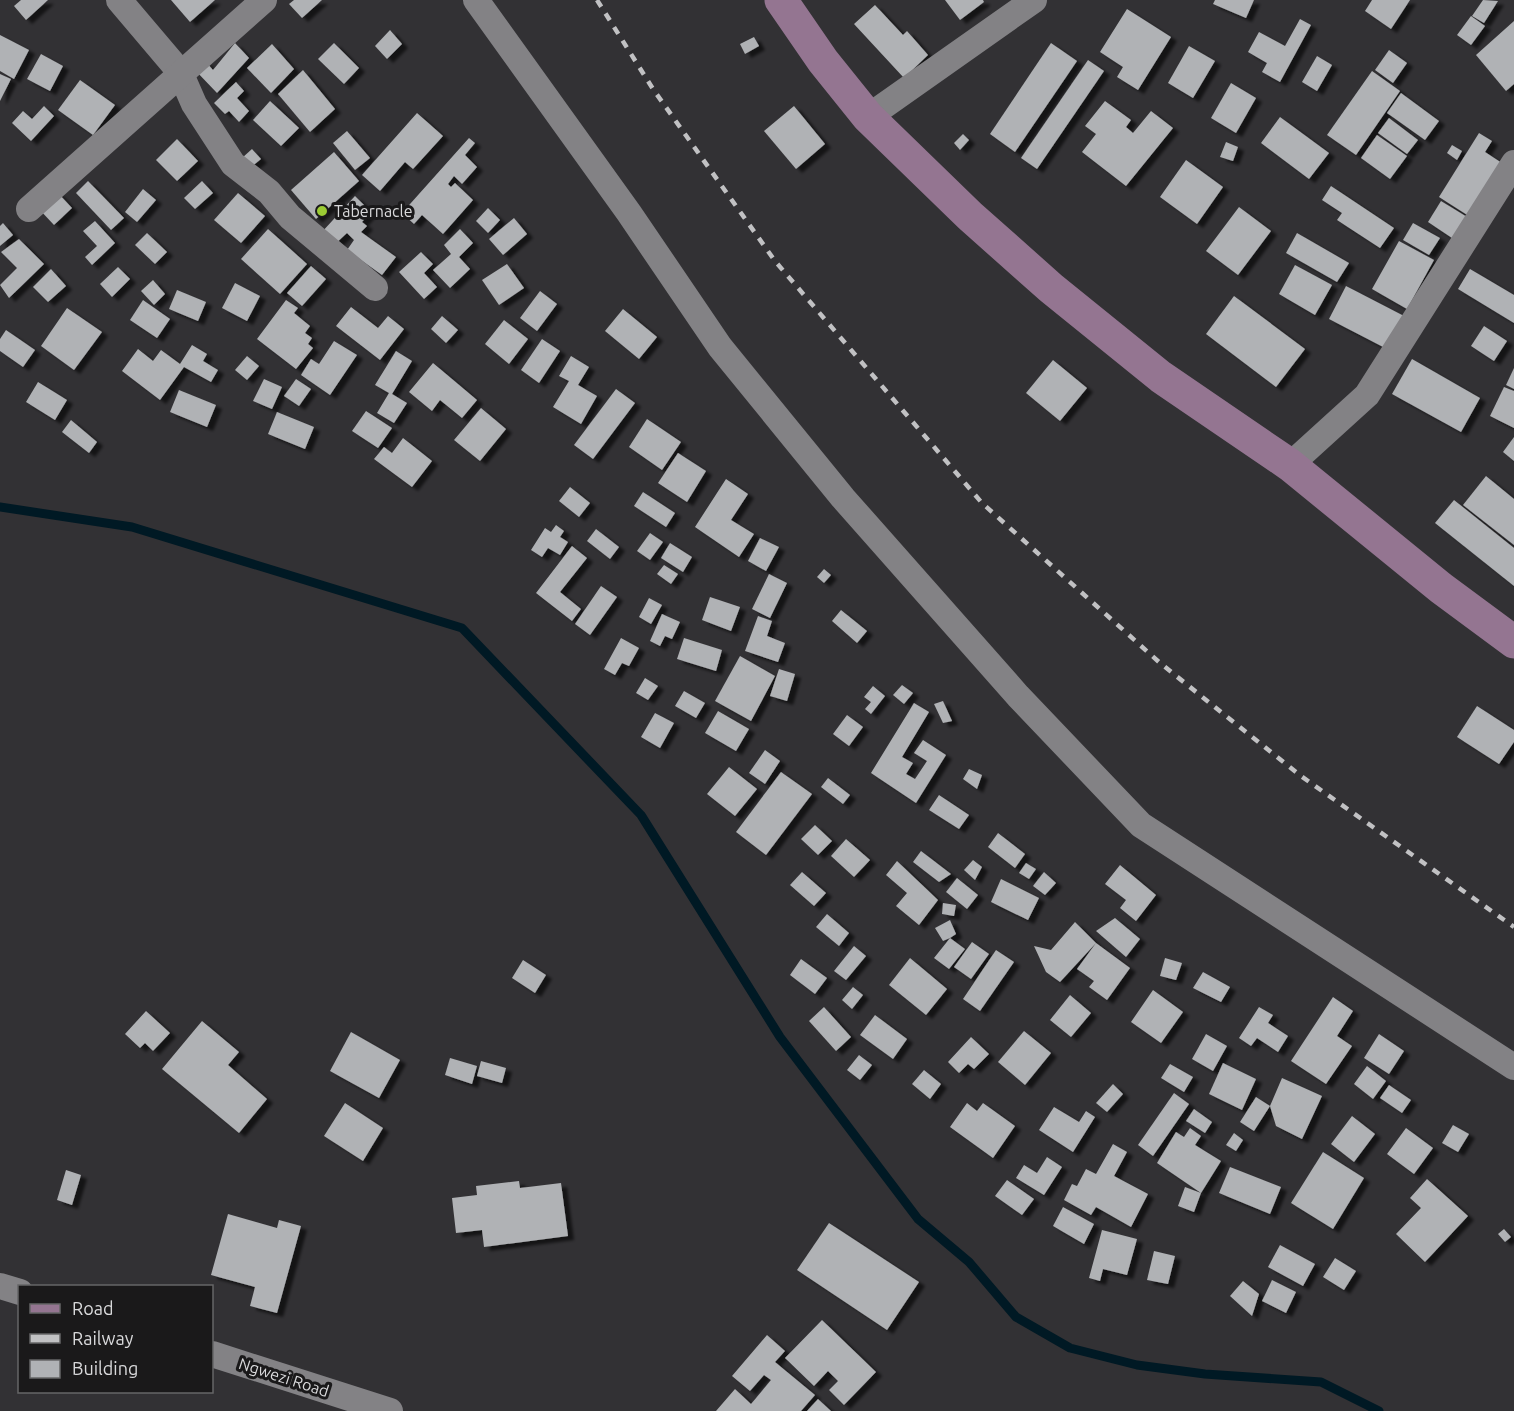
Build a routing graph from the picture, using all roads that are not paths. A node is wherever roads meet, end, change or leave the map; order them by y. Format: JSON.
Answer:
{"nodes":[{"id":1,"x":119,"y":0,"type":"edge"},
{"id":2,"x":264,"y":0,"type":"edge"},
{"id":3,"x":476,"y":0,"type":"edge"},
{"id":4,"x":781,"y":0,"type":"edge"},
{"id":5,"x":1034,"y":0,"type":"edge"},
{"id":6,"x":180,"y":72,"type":"junction"},
{"id":7,"x":868,"y":117,"type":"junction"},
{"id":8,"x":1514,"y":163,"type":"edge"},
{"id":9,"x":29,"y":209,"type":"dead end"},
{"id":10,"x":375,"y":288,"type":"dead end"},
{"id":11,"x":1290,"y":465,"type":"junction"},
{"id":12,"x":1514,"y":642,"type":"edge"},
{"id":13,"x":1514,"y":1067,"type":"edge"},
{"id":14,"x":0,"y":1286,"type":"edge"},
{"id":15,"x":18,"y":1291,"type":"edge"},
{"id":16,"x":213,"y":1354,"type":"edge"},
{"id":17,"x":390,"y":1411,"type":"edge"}],
"edges":[{"from":1,"to":6,"type":"street"},
{"from":2,"to":6,"type":"street"},
{"from":3,"to":13,"type":"street"},
{"from":4,"to":7,"type":"street"},
{"from":5,"to":7,"type":"street"},
{"from":6,"to":9,"type":"street"},
{"from":6,"to":10,"type":"street"},
{"from":7,"to":11,"type":"street"},
{"from":8,"to":11,"type":"street"},
{"from":11,"to":12,"type":"street"},
{"from":14,"to":15,"type":"street"},
{"from":16,"to":17,"type":"street","name":"Ngwezi Road"}]}
